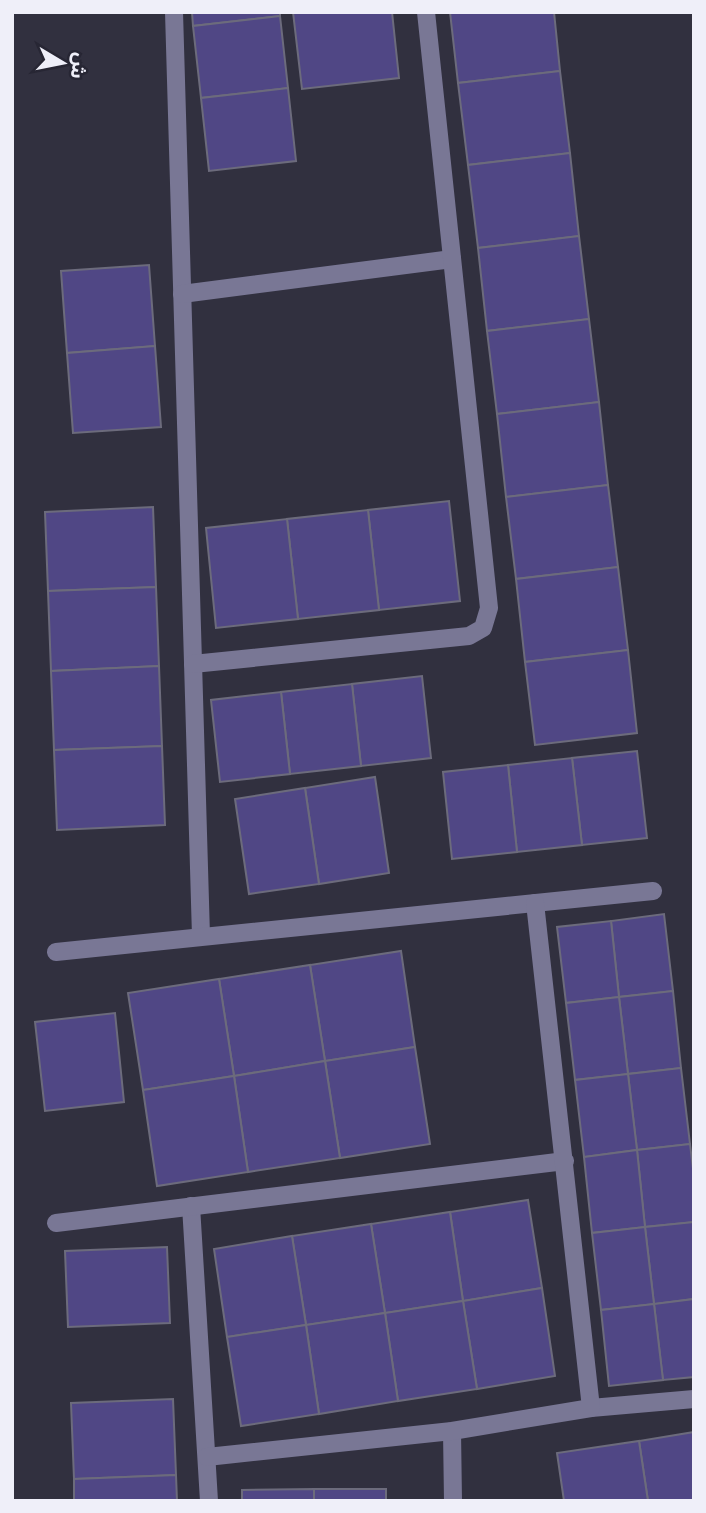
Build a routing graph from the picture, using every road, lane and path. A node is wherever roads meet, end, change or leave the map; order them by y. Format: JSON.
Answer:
{"nodes":[{"id":1,"x":174,"y":12,"type":"edge"},
{"id":2,"x":426,"y":12,"type":"edge"},
{"id":3,"x":452,"y":260,"type":"junction"},
{"id":4,"x":182,"y":294,"type":"junction"},
{"id":5,"x":193,"y":664,"type":"junction"},
{"id":6,"x":653,"y":891,"type":"dead end"},
{"id":7,"x":535,"y":903,"type":"junction"},
{"id":8,"x":201,"y":936,"type":"junction"},
{"id":9,"x":56,"y":952,"type":"dead end"},
{"id":10,"x":565,"y":1161,"type":"junction"},
{"id":11,"x":191,"y":1206,"type":"junction"},
{"id":12,"x":56,"y":1223,"type":"dead end"},
{"id":13,"x":694,"y":1399,"type":"edge"},
{"id":14,"x":591,"y":1408,"type":"junction"},
{"id":15,"x":452,"y":1431,"type":"junction"},
{"id":16,"x":207,"y":1457,"type":"junction"},
{"id":17,"x":209,"y":1501,"type":"edge"},
{"id":18,"x":453,"y":1501,"type":"edge"}],
"edges":[{"from":1,"to":4,"type":"street"},
{"from":2,"to":3,"type":"street"},
{"from":3,"to":4,"type":"street"},
{"from":3,"to":5,"type":"street"},
{"from":4,"to":5,"type":"street"},
{"from":5,"to":8,"type":"street"},
{"from":6,"to":7,"type":"street"},
{"from":7,"to":8,"type":"street"},
{"from":7,"to":10,"type":"street"},
{"from":8,"to":9,"type":"street"},
{"from":10,"to":11,"type":"street"},
{"from":10,"to":14,"type":"street"},
{"from":11,"to":12,"type":"street"},
{"from":11,"to":16,"type":"street"},
{"from":13,"to":14,"type":"street"},
{"from":14,"to":15,"type":"street"},
{"from":15,"to":16,"type":"street"},
{"from":15,"to":18,"type":"street"},
{"from":16,"to":17,"type":"street"}]}
